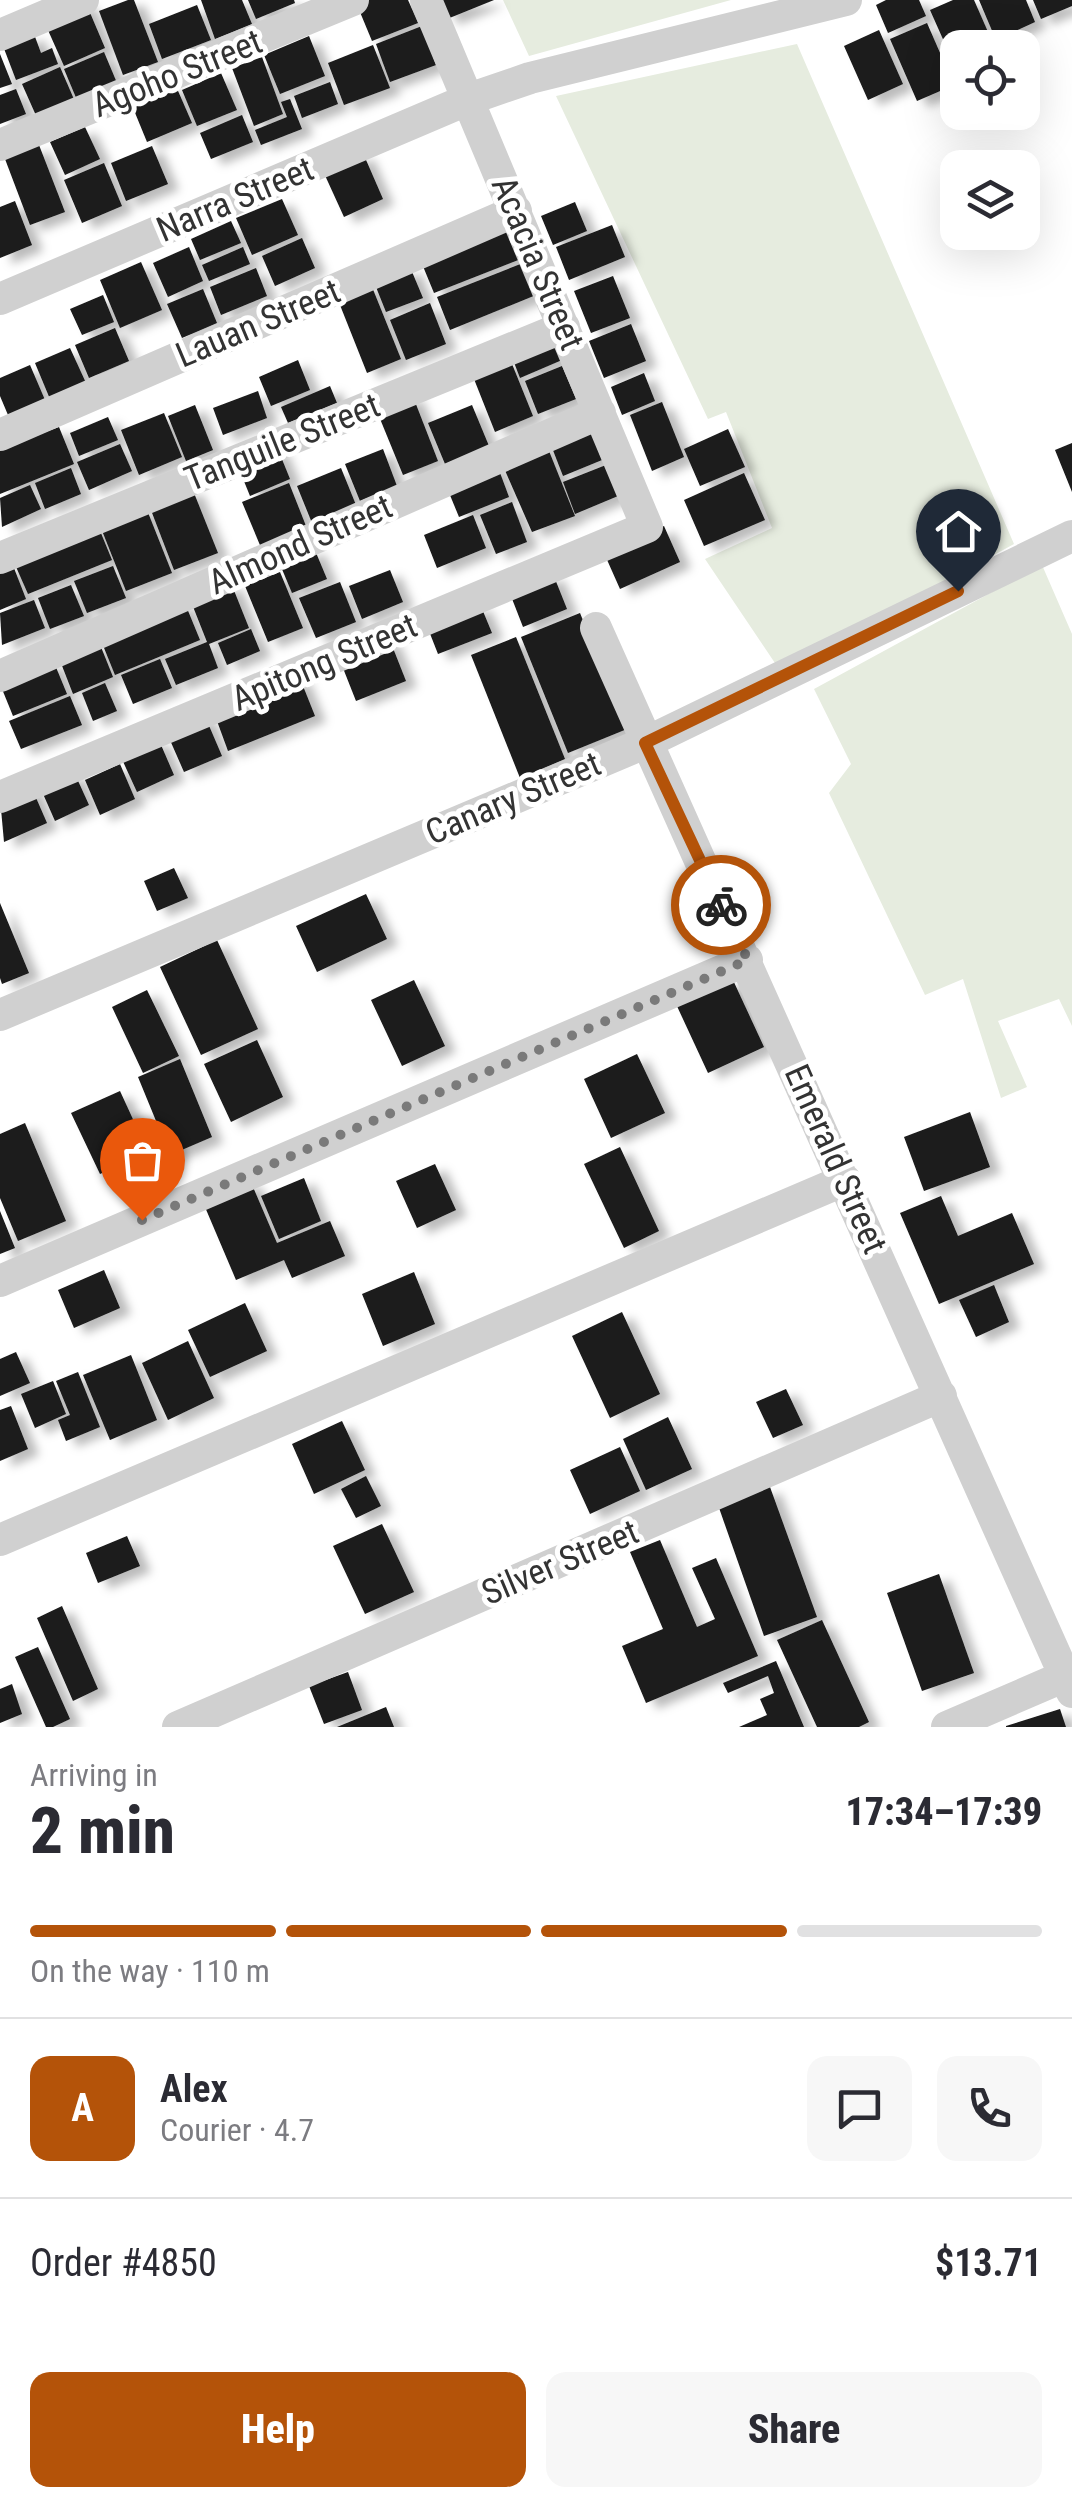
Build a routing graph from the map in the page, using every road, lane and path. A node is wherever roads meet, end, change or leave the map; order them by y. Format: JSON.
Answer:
{"nodes":[{"id":1,"x":82,"y":0,"type":"edge"},
{"id":2,"x":354,"y":0,"type":"edge"},
{"id":3,"x":426,"y":0,"type":"edge"},
{"id":4,"x":846,"y":0,"type":"edge"},
{"id":5,"x":0,"y":35,"type":"edge"},
{"id":6,"x":469,"y":100,"type":"junction"},
{"id":7,"x":0,"y":145,"type":"edge"},
{"id":8,"x":516,"y":212,"type":"junction"},
{"id":9,"x":0,"y":299,"type":"edge"},
{"id":10,"x":564,"y":326,"type":"junction"},
{"id":11,"x":600,"y":412,"type":"junction"},
{"id":12,"x":0,"y":435,"type":"edge"},
{"id":13,"x":647,"y":527,"type":"joint"},
{"id":14,"x":1072,"y":536,"type":"edge"},
{"id":15,"x":0,"y":558,"type":"edge"},
{"id":16,"x":596,"y":628,"type":"dead end"},
{"id":17,"x":0,"y":676,"type":"edge"},
{"id":18,"x":645,"y":743,"type":"junction"},
{"id":19,"x":0,"y":797,"type":"edge"},
{"id":20,"x":748,"y":960,"type":"junction"},
{"id":21,"x":0,"y":1015,"type":"edge"},
{"id":22,"x":845,"y":1180,"type":"junction"},
{"id":23,"x":0,"y":1281,"type":"edge"},
{"id":24,"x":941,"y":1396,"type":"junction"},
{"id":25,"x":0,"y":1540,"type":"edge"},
{"id":26,"x":1068,"y":1684,"type":"edge"},
{"id":27,"x":178,"y":1727,"type":"edge"},
{"id":28,"x":947,"y":1727,"type":"edge"}],
"edges":[{"from":1,"to":5,"type":"street"},
{"from":2,"to":7,"type":"street","name":"Agoho Street"},
{"from":3,"to":6,"type":"street","name":"Acacia Street"},
{"from":4,"to":6,"type":"street","name":"Narra Street"},
{"from":6,"to":8,"type":"street","name":"Acacia Street"},
{"from":6,"to":9,"type":"street","name":"Narra Street"},
{"from":8,"to":10,"type":"street","name":"Acacia Street"},
{"from":8,"to":12,"type":"street","name":"Lauan Street"},
{"from":10,"to":11,"type":"street","name":"Acacia Street"},
{"from":10,"to":15,"type":"street","name":"Tanguile Street"},
{"from":11,"to":13,"type":"street","name":"Acacia Street"},
{"from":11,"to":17,"type":"street","name":"Almond Street"},
{"from":13,"to":19,"type":"street","name":"Apitong Street"},
{"from":14,"to":18,"type":"street","name":"Canary Street"},
{"from":16,"to":18,"type":"street","name":"Emerald Street"},
{"from":18,"to":20,"type":"street","name":"Emerald Street"},
{"from":18,"to":21,"type":"street","name":"Canary Street"},
{"from":20,"to":22,"type":"street","name":"Emerald Street"},
{"from":20,"to":23,"type":"street"},
{"from":22,"to":24,"type":"street","name":"Emerald Street"},
{"from":22,"to":25,"type":"street"},
{"from":24,"to":26,"type":"street","name":"Emerald Street"},
{"from":24,"to":27,"type":"street","name":"Silver Street"},
{"from":26,"to":28,"type":"street"}]}
